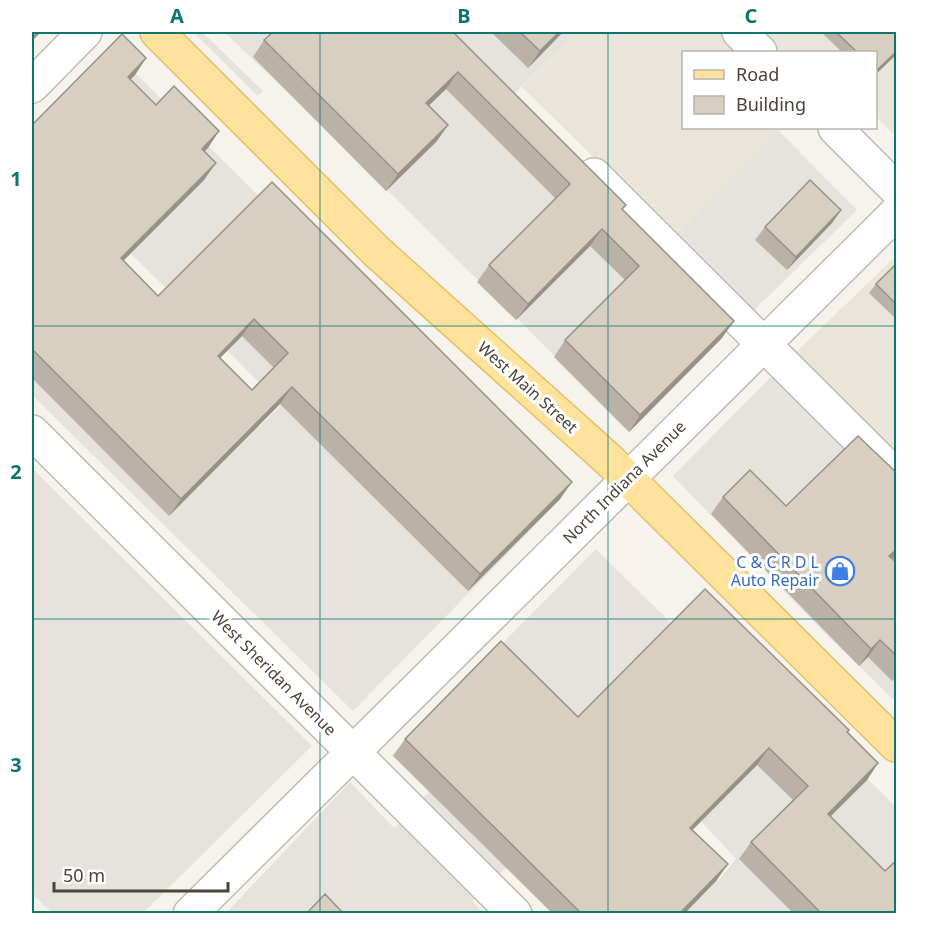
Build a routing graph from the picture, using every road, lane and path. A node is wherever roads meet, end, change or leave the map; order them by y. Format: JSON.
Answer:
{"nodes":[{"id":1,"x":85,"y":32,"type":"edge"},
{"id":2,"x":157,"y":32,"type":"edge"},
{"id":3,"x":739,"y":32,"type":"edge"},
{"id":4,"x":759,"y":51,"type":"edge"},
{"id":5,"x":32,"y":86,"type":"edge"},
{"id":6,"x":836,"y":129,"type":"edge"},
{"id":7,"x":578,"y":158,"type":"edge"},
{"id":8,"x":897,"y":189,"type":"edge"},
{"id":9,"x":897,"y":213,"type":"edge"},
{"id":10,"x":764,"y":344,"type":"junction"},
{"id":11,"x":32,"y":432,"type":"edge"},
{"id":12,"x":897,"y":476,"type":"edge"},
{"id":13,"x":627,"y":478,"type":"junction"},
{"id":14,"x":897,"y":745,"type":"edge"},
{"id":15,"x":354,"y":752,"type":"junction"},
{"id":16,"x":190,"y":914,"type":"edge"},
{"id":17,"x":515,"y":914,"type":"edge"}],
"edges":[{"from":1,"to":5,"type":"street"},
{"from":2,"to":13,"type":"main road","name":"West Main Street"},
{"from":3,"to":4,"type":"street"},
{"from":6,"to":8,"type":"street"},
{"from":7,"to":10,"type":"street"},
{"from":9,"to":10,"type":"street","name":"North Indiana Avenue"},
{"from":10,"to":12,"type":"street"},
{"from":10,"to":13,"type":"street","name":"North Indiana Avenue"},
{"from":11,"to":15,"type":"street","name":"West Sheridan Avenue"},
{"from":13,"to":14,"type":"main road","name":"West Main Street"},
{"from":13,"to":15,"type":"street","name":"North Indiana Avenue"},
{"from":15,"to":16,"type":"street","name":"North Indiana Avenue"},
{"from":15,"to":17,"type":"street","name":"West Sheridan Avenue"}]}
